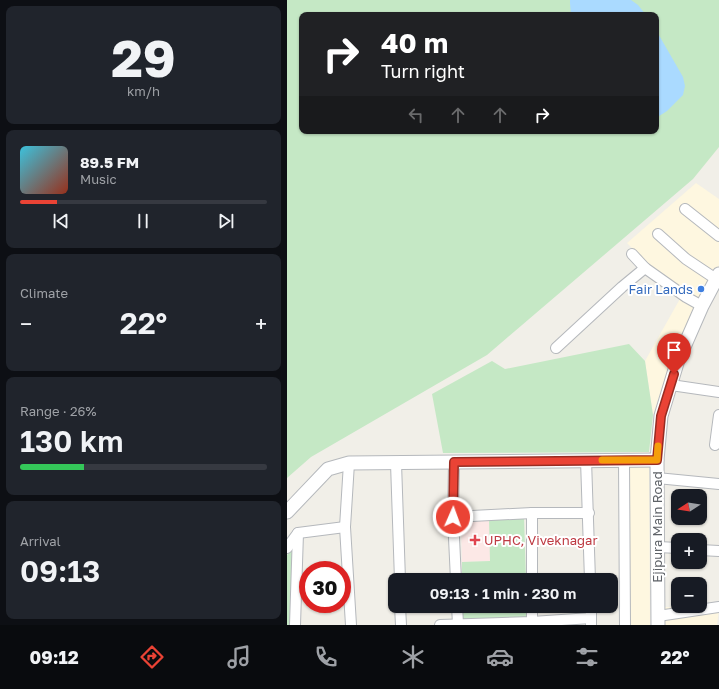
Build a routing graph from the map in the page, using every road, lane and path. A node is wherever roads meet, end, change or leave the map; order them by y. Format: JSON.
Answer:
{"nodes":[{"id":1,"x":685,"y":209,"type":"dead end"},
{"id":2,"x":658,"y":234,"type":"dead end"},
{"id":3,"x":719,"y":236,"type":"edge"},
{"id":4,"x":632,"y":254,"type":"dead end"},
{"id":5,"x":645,"y":268,"type":"junction"},
{"id":6,"x":716,"y":283,"type":"edge"},
{"id":7,"x":702,"y":306,"type":"junction"},
{"id":8,"x":556,"y":348,"type":"dead end"},
{"id":9,"x":671,"y":385,"type":"junction"},
{"id":10,"x":719,"y":392,"type":"edge"},
{"id":11,"x":719,"y":415,"type":"edge"},
{"id":12,"x":715,"y":444,"type":"dead end"},
{"id":13,"x":586,"y":460,"type":"junction"},
{"id":14,"x":624,"y":460,"type":"junction"},
{"id":15,"x":657,"y":460,"type":"junction"},
{"id":16,"x":454,"y":462,"type":"junction"},
{"id":17,"x":349,"y":463,"type":"junction"},
{"id":18,"x":396,"y":463,"type":"junction"},
{"id":19,"x":657,"y":478,"type":"junction"},
{"id":20,"x":719,"y":484,"type":"edge"},
{"id":21,"x":287,"y":512,"type":"edge"},
{"id":22,"x":532,"y":513,"type":"junction"},
{"id":23,"x":589,"y":513,"type":"junction"},
{"id":24,"x":453,"y":517,"type":"junction"},
{"id":25,"x":345,"y":526,"type":"junction"},
{"id":26,"x":298,"y":533,"type":"junction"},
{"id":27,"x":658,"y":547,"type":"junction"},
{"id":28,"x":287,"y":548,"type":"edge"},
{"id":29,"x":671,"y":548,"type":"edge"},
{"id":30,"x":707,"y":551,"type":"edge"},
{"id":31,"x":719,"y":552,"type":"edge"},
{"id":32,"x":400,"y":573,"type":"edge"},
{"id":33,"x":456,"y":573,"type":"edge"},
{"id":34,"x":532,"y":573,"type":"edge"},
{"id":35,"x":590,"y":573,"type":"edge"},
{"id":36,"x":719,"y":607,"type":"edge"},
{"id":37,"x":401,"y":613,"type":"edge"},
{"id":38,"x":457,"y":613,"type":"edge"},
{"id":39,"x":531,"y":613,"type":"edge"},
{"id":40,"x":591,"y":621,"type":"edge"},
{"id":41,"x":658,"y":621,"type":"edge"},
{"id":42,"x":531,"y":622,"type":"junction"},
{"id":43,"x":458,"y":624,"type":"junction"},
{"id":44,"x":295,"y":625,"type":"edge"},
{"id":45,"x":351,"y":625,"type":"edge"},
{"id":46,"x":401,"y":625,"type":"edge"},
{"id":47,"x":440,"y":625,"type":"edge"},
{"id":48,"x":625,"y":625,"type":"edge"}],
"edges":[{"from":1,"to":3,"type":"street"},
{"from":2,"to":6,"type":"street"},
{"from":4,"to":5,"type":"street"},
{"from":5,"to":7,"type":"street"},
{"from":5,"to":8,"type":"street"},
{"from":6,"to":7,"type":"street","name":"Ejipura Main Road"},
{"from":7,"to":9,"type":"street","name":"Ejipura Main Road"},
{"from":9,"to":10,"type":"street"},
{"from":9,"to":15,"type":"street","name":"Ejipura Main Road"},
{"from":11,"to":12,"type":"street"},
{"from":13,"to":14,"type":"street"},
{"from":13,"to":16,"type":"street"},
{"from":13,"to":23,"type":"street"},
{"from":14,"to":15,"type":"street"},
{"from":14,"to":48,"type":"street"},
{"from":15,"to":19,"type":"street","name":"Ejipura Main Road"},
{"from":16,"to":18,"type":"street"},
{"from":16,"to":24,"type":"street"},
{"from":17,"to":18,"type":"street"},
{"from":17,"to":21,"type":"street"},
{"from":17,"to":25,"type":"street"},
{"from":18,"to":32,"type":"street"},
{"from":19,"to":20,"type":"street"},
{"from":19,"to":27,"type":"street","name":"Ejipura Main Road"},
{"from":22,"to":23,"type":"street"},
{"from":22,"to":24,"type":"street"},
{"from":22,"to":34,"type":"street"},
{"from":23,"to":35,"type":"street"},
{"from":24,"to":33,"type":"street"},
{"from":25,"to":26,"type":"street"},
{"from":25,"to":45,"type":"street"},
{"from":26,"to":28,"type":"street"},
{"from":26,"to":44,"type":"street"},
{"from":27,"to":29,"type":"street"},
{"from":27,"to":41,"type":"street","name":"Ejipura Main Road"},
{"from":30,"to":31,"type":"street"},
{"from":36,"to":41,"type":"street"},
{"from":37,"to":46,"type":"street"},
{"from":38,"to":43,"type":"street"},
{"from":39,"to":42,"type":"street"},
{"from":40,"to":42,"type":"street"},
{"from":42,"to":43,"type":"street"},
{"from":43,"to":47,"type":"street"}]}
